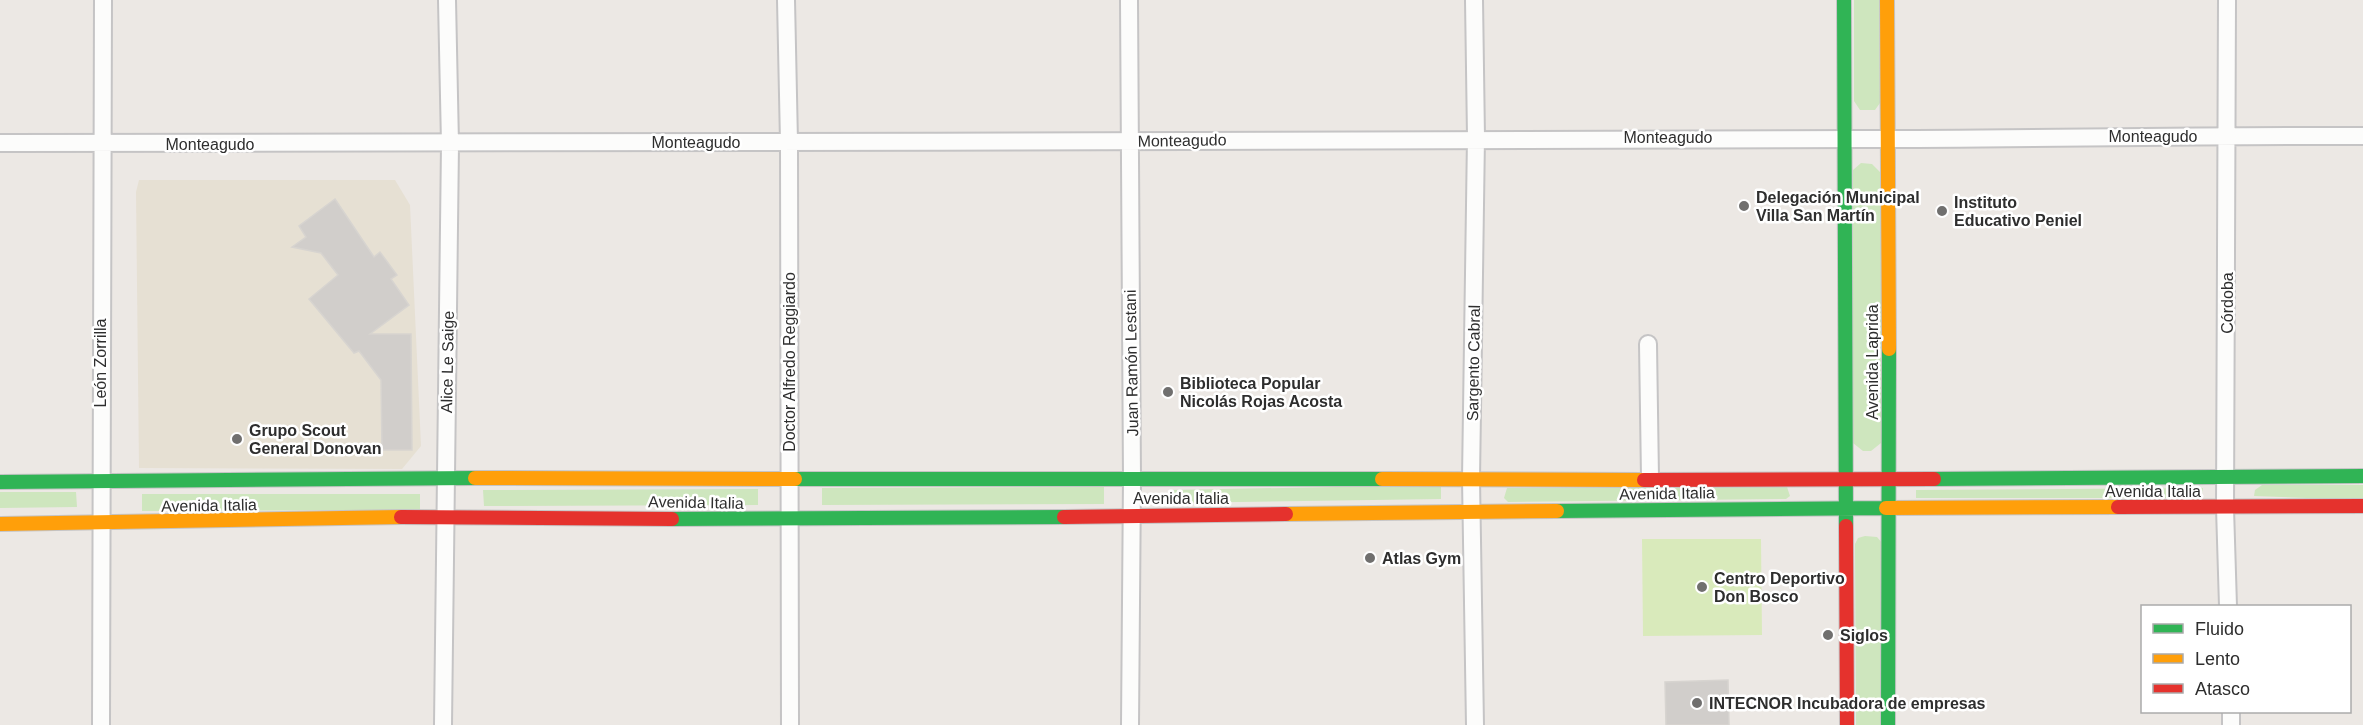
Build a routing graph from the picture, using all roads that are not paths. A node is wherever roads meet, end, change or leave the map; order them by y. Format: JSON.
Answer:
{"nodes":[{"id":1,"x":103,"y":0,"type":"edge"},
{"id":2,"x":447,"y":0,"type":"edge"},
{"id":3,"x":786,"y":0,"type":"edge"},
{"id":4,"x":1129,"y":0,"type":"edge"},
{"id":5,"x":1474,"y":0,"type":"edge"},
{"id":6,"x":1844,"y":0,"type":"edge"},
{"id":7,"x":1887,"y":0,"type":"edge"},
{"id":8,"x":2227,"y":0,"type":"edge"},
{"id":9,"x":2228,"y":135,"type":"junction"},
{"id":10,"x":2363,"y":136,"type":"edge"},
{"id":11,"x":1476,"y":137,"type":"junction"},
{"id":12,"x":1846,"y":137,"type":"junction"},
{"id":13,"x":1890,"y":138,"type":"junction"},
{"id":14,"x":1128,"y":141,"type":"junction"},
{"id":15,"x":789,"y":142,"type":"junction"},
{"id":16,"x":0,"y":143,"type":"edge"},
{"id":17,"x":101,"y":143,"type":"junction"},
{"id":18,"x":450,"y":144,"type":"junction"},
{"id":19,"x":1648,"y":344,"type":"dead end"},
{"id":20,"x":2363,"y":476,"type":"edge"},
{"id":21,"x":2226,"y":477,"type":"junction"},
{"id":22,"x":445,"y":478,"type":"junction"},
{"id":23,"x":789,"y":478,"type":"junction"},
{"id":24,"x":1650,"y":478,"type":"junction"},
{"id":25,"x":1845,"y":478,"type":"junction"},
{"id":26,"x":1132,"y":479,"type":"junction"},
{"id":27,"x":1472,"y":479,"type":"junction"},
{"id":28,"x":1889,"y":479,"type":"junction"},
{"id":29,"x":0,"y":482,"type":"edge"},
{"id":30,"x":100,"y":483,"type":"junction"},
{"id":31,"x":2363,"y":507,"type":"edge"},
{"id":32,"x":1846,"y":508,"type":"junction"},
{"id":33,"x":2225,"y":508,"type":"junction"},
{"id":34,"x":1888,"y":509,"type":"junction"},
{"id":35,"x":1474,"y":513,"type":"junction"},
{"id":36,"x":1132,"y":515,"type":"junction"},
{"id":37,"x":445,"y":516,"type":"junction"},
{"id":38,"x":791,"y":520,"type":"junction"},
{"id":39,"x":0,"y":524,"type":"edge"},
{"id":40,"x":99,"y":524,"type":"junction"},
{"id":41,"x":2228,"y":605,"type":"edge"},
{"id":42,"x":101,"y":725,"type":"edge"},
{"id":43,"x":443,"y":725,"type":"edge"},
{"id":44,"x":790,"y":725,"type":"edge"},
{"id":45,"x":1130,"y":725,"type":"edge"},
{"id":46,"x":1475,"y":725,"type":"edge"},
{"id":47,"x":1847,"y":725,"type":"edge"},
{"id":48,"x":1888,"y":725,"type":"edge"}],
"edges":[{"from":1,"to":17,"type":"street","name":"León Zorrilla"},
{"from":2,"to":18,"type":"street","name":"Alice Le Saige"},
{"from":3,"to":15,"type":"street","name":"Doctor Alfredo Reggiardo"},
{"from":4,"to":14,"type":"street","name":"Juan Ramón Lestani"},
{"from":5,"to":11,"type":"street","name":"Sargento Cabral"},
{"from":6,"to":12,"type":"main road","name":"Avenida Laprida"},
{"from":7,"to":13,"type":"main road","name":"Avenida Laprida"},
{"from":8,"to":9,"type":"street","name":"Córdoba"},
{"from":9,"to":10,"type":"street","name":"Monteagudo"},
{"from":9,"to":13,"type":"street","name":"Monteagudo"},
{"from":9,"to":21,"type":"street","name":"Córdoba"},
{"from":11,"to":12,"type":"street","name":"Monteagudo"},
{"from":11,"to":14,"type":"street","name":"Monteagudo"},
{"from":11,"to":27,"type":"street","name":"Sargento Cabral"},
{"from":12,"to":13,"type":"street","name":"Monteagudo"},
{"from":12,"to":25,"type":"main road","name":"Avenida Laprida"},
{"from":13,"to":28,"type":"main road","name":"Avenida Laprida"},
{"from":14,"to":15,"type":"street","name":"Monteagudo"},
{"from":14,"to":26,"type":"street","name":"Juan Ramón Lestani"},
{"from":15,"to":18,"type":"street","name":"Monteagudo"},
{"from":15,"to":23,"type":"street","name":"Doctor Alfredo Reggiardo"},
{"from":16,"to":17,"type":"street","name":"Monteagudo"},
{"from":17,"to":18,"type":"street","name":"Monteagudo"},
{"from":17,"to":30,"type":"street","name":"León Zorrilla"},
{"from":18,"to":22,"type":"street","name":"Alice Le Saige"},
{"from":19,"to":24,"type":"street"},
{"from":20,"to":21,"type":"main road","name":"Avenida Italia"},
{"from":21,"to":28,"type":"main road","name":"Avenida Italia"},
{"from":21,"to":33,"type":"street","name":"Córdoba"},
{"from":22,"to":23,"type":"main road","name":"Avenida Italia"},
{"from":22,"to":30,"type":"main road","name":"Avenida Italia"},
{"from":22,"to":37,"type":"street","name":"Alice Le Saige"},
{"from":23,"to":26,"type":"main road","name":"Avenida Italia"},
{"from":23,"to":38,"type":"street","name":"Doctor Alfredo Reggiardo"},
{"from":24,"to":25,"type":"main road","name":"Avenida Italia"},
{"from":24,"to":27,"type":"main road","name":"Avenida Italia"},
{"from":25,"to":28,"type":"main road","name":"Avenida Italia"},
{"from":25,"to":32,"type":"main road","name":"Avenida Laprida"},
{"from":26,"to":27,"type":"main road","name":"Avenida Italia"},
{"from":26,"to":36,"type":"street","name":"Juan Ramón Lestani"},
{"from":27,"to":35,"type":"street","name":"Sargento Cabral"},
{"from":28,"to":34,"type":"main road","name":"Avenida Laprida"},
{"from":29,"to":30,"type":"main road","name":"Avenida Italia"},
{"from":30,"to":40,"type":"street","name":"León Zorrilla"},
{"from":31,"to":33,"type":"main road","name":"Avenida Italia"},
{"from":32,"to":34,"type":"main road","name":"Avenida Italia"},
{"from":32,"to":35,"type":"main road","name":"Avenida Italia"},
{"from":32,"to":47,"type":"main road","name":"Avenida Laprida"},
{"from":33,"to":34,"type":"main road","name":"Avenida Italia"},
{"from":33,"to":41,"type":"street","name":"Córdoba"},
{"from":34,"to":48,"type":"main road","name":"Avenida Laprida"},
{"from":35,"to":36,"type":"main road","name":"Avenida Italia"},
{"from":35,"to":46,"type":"street","name":"Sargento Cabral"},
{"from":36,"to":38,"type":"main road","name":"Avenida Italia"},
{"from":36,"to":45,"type":"street","name":"Juan Ramón Lestani"},
{"from":37,"to":38,"type":"main road","name":"Avenida Italia"},
{"from":37,"to":40,"type":"main road","name":"Avenida Italia"},
{"from":37,"to":43,"type":"street","name":"Alice Le Saige"},
{"from":38,"to":44,"type":"street","name":"Doctor Alfredo Reggiardo"},
{"from":39,"to":40,"type":"main road","name":"Avenida Italia"},
{"from":40,"to":42,"type":"street","name":"León Zorrilla"}]}
